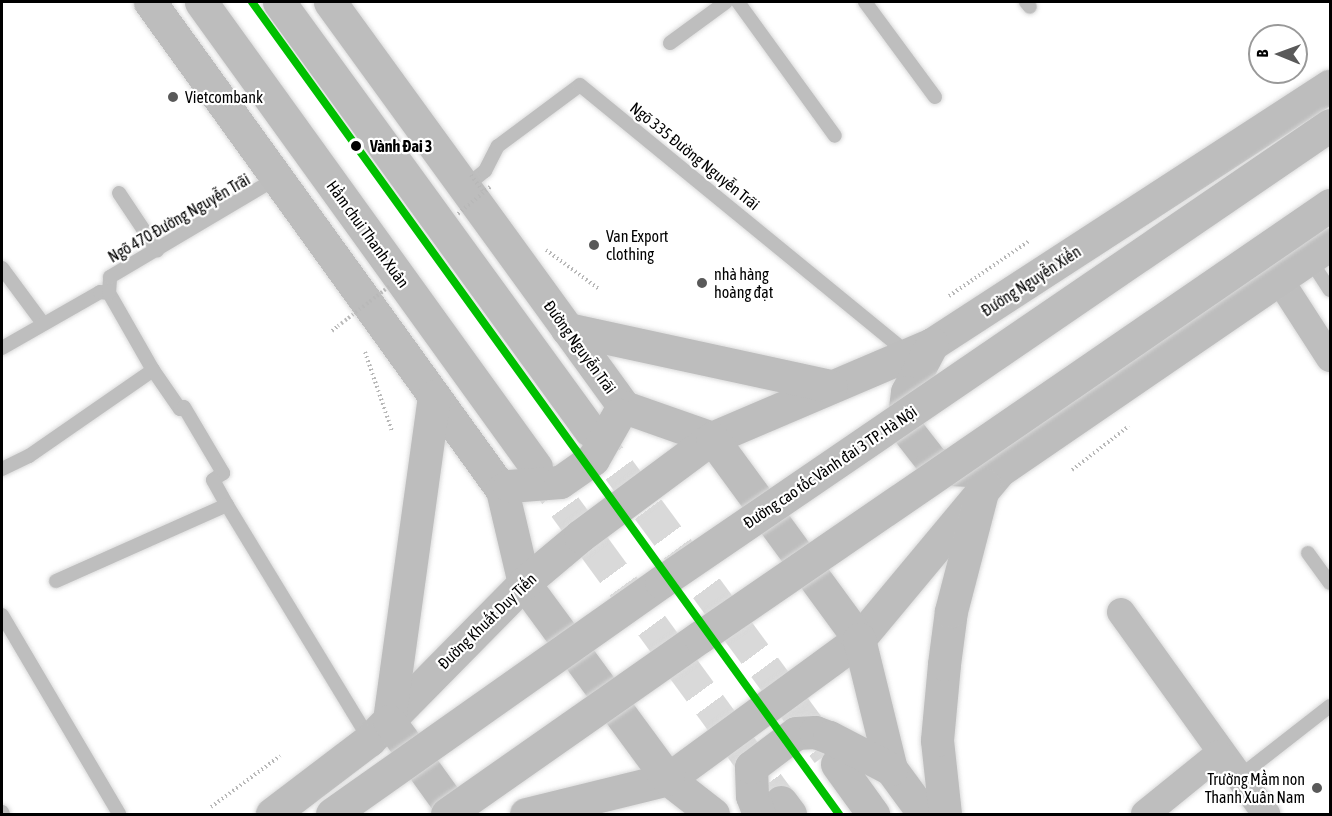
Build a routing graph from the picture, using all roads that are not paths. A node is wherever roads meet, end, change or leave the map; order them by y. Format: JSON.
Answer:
{"nodes":[{"id":1,"x":150,"y":2,"type":"edge"},
{"id":2,"x":201,"y":2,"type":"edge"},
{"id":3,"x":279,"y":2,"type":"edge"},
{"id":4,"x":330,"y":2,"type":"edge"},
{"id":5,"x":726,"y":2,"type":"edge"},
{"id":6,"x":738,"y":2,"type":"edge"},
{"id":7,"x":865,"y":2,"type":"edge"},
{"id":8,"x":670,"y":43,"type":"dead end"},
{"id":9,"x":1330,"y":86,"type":"edge"},
{"id":10,"x":935,"y":97,"type":"dead end"},
{"id":11,"x":1330,"y":125,"type":"edge"},
{"id":12,"x":835,"y":136,"type":"dead end"},
{"id":13,"x":277,"y":178,"type":"junction"},
{"id":14,"x":474,"y":192,"type":"junction"},
{"id":15,"x":119,"y":193,"type":"dead end"},
{"id":16,"x":1330,"y":205,"type":"edge"},
{"id":17,"x":1330,"y":216,"type":"edge"},
{"id":18,"x":157,"y":250,"type":"junction"},
{"id":19,"x":1320,"y":251,"type":"edge"},
{"id":20,"x":2,"y":268,"type":"edge"},
{"id":21,"x":1279,"y":279,"type":"junction"},
{"id":22,"x":1330,"y":290,"type":"edge"},
{"id":23,"x":109,"y":293,"type":"junction"},
{"id":24,"x":42,"y":322,"type":"junction"},
{"id":25,"x":567,"y":329,"type":"junction"},
{"id":26,"x":2,"y":348,"type":"edge"},
{"id":27,"x":920,"y":349,"type":"junction"},
{"id":28,"x":1330,"y":358,"type":"edge"},
{"id":29,"x":153,"y":370,"type":"junction"},
{"id":30,"x":831,"y":386,"type":"junction"},
{"id":31,"x":1111,"y":395,"type":"junction"},
{"id":32,"x":434,"y":396,"type":"junction"},
{"id":33,"x":624,"y":406,"type":"junction"},
{"id":34,"x":590,"y":430,"type":"tunnel mouth"},
{"id":35,"x":712,"y":438,"type":"junction"},
{"id":36,"x":536,"y":467,"type":"tunnel mouth"},
{"id":37,"x":2,"y":469,"type":"edge"},
{"id":38,"x":992,"y":477,"type":"junction"},
{"id":39,"x":502,"y":490,"type":"junction"},
{"id":40,"x":227,"y":505,"type":"junction"},
{"id":41,"x":1308,"y":554,"type":"dead end"},
{"id":42,"x":56,"y":581,"type":"dead end"},
{"id":43,"x":524,"y":583,"type":"junction"},
{"id":44,"x":1330,"y":583,"type":"edge"},
{"id":45,"x":1120,"y":612,"type":"dead end"},
{"id":46,"x":2,"y":615,"type":"edge"},
{"id":47,"x":859,"y":639,"type":"junction"},
{"id":48,"x":1330,"y":706,"type":"edge"},
{"id":49,"x":379,"y":731,"type":"junction"},
{"id":50,"x":1220,"y":754,"type":"junction"},
{"id":51,"x":837,"y":764,"type":"tunnel mouth"},
{"id":52,"x":891,"y":770,"type":"junction"},
{"id":53,"x":1239,"y":777,"type":"junction"},
{"id":54,"x":668,"y":779,"type":"junction"},
{"id":55,"x":776,"y":810,"type":"edge"},
{"id":56,"x":119,"y":814,"type":"edge"},
{"id":57,"x":272,"y":814,"type":"edge"},
{"id":58,"x":332,"y":814,"type":"edge"},
{"id":59,"x":447,"y":814,"type":"edge"},
{"id":60,"x":456,"y":814,"type":"edge"},
{"id":61,"x":526,"y":814,"type":"edge"},
{"id":62,"x":713,"y":814,"type":"edge"},
{"id":63,"x":873,"y":814,"type":"edge"},
{"id":64,"x":924,"y":814,"type":"edge"},
{"id":65,"x":945,"y":814,"type":"edge"},
{"id":66,"x":1145,"y":814,"type":"edge"},
{"id":67,"x":1266,"y":814,"type":"edge"}],
"edges":[{"from":1,"to":13,"type":"main road"},
{"from":2,"to":36,"type":"main road","name":"Hầm chui Thanh Xuân"},
{"from":3,"to":34,"type":"main road"},
{"from":4,"to":14,"type":"main road","name":"Đường Nguyễn Trãi"},
{"from":5,"to":8,"type":"lane"},
{"from":6,"to":12,"type":"lane"},
{"from":7,"to":10,"type":"lane"},
{"from":9,"to":27,"type":"main road","name":"Đường Nguyễn Xiển"},
{"from":11,"to":58,"type":"main road","name":"Đường cao tốc Vành đai 3 TP. Hà Nội","bridge":true},
{"from":13,"to":18,"type":"lane","name":"Ngõ 470 Đường Nguyễn Trãi"},
{"from":13,"to":32,"type":"main road"},
{"from":14,"to":25,"type":"main road","name":"Đường Nguyễn Trãi"},
{"from":14,"to":27,"type":"lane","name":"Ngõ 335 Đường Nguyễn Trãi"},
{"from":15,"to":18,"type":"lane"},
{"from":16,"to":59,"type":"main road","bridge":true},
{"from":17,"to":31,"type":"main road"},
{"from":18,"to":23,"type":"lane","name":"Ngõ 470 Đường Nguyễn Trãi"},
{"from":19,"to":21,"type":"main road"},
{"from":19,"to":22,"type":"lane"},
{"from":20,"to":24,"type":"lane"},
{"from":21,"to":28,"type":"street"},
{"from":21,"to":31,"type":"main road"},
{"from":23,"to":24,"type":"lane"},
{"from":23,"to":29,"type":"lane"},
{"from":24,"to":26,"type":"lane"},
{"from":25,"to":30,"type":"main road"},
{"from":25,"to":33,"type":"main road","name":"Đường Nguyễn Trãi"},
{"from":27,"to":30,"type":"main road","name":"Đường Nguyễn Xiển"},
{"from":27,"to":38,"type":"main road"},
{"from":29,"to":37,"type":"lane"},
{"from":29,"to":40,"type":"lane"},
{"from":30,"to":35,"type":"main road","name":"Đường Nguyễn Xiển"},
{"from":31,"to":38,"type":"main road"},
{"from":32,"to":39,"type":"main road"},
{"from":32,"to":49,"type":"main road"},
{"from":33,"to":35,"type":"main road","name":"Đường Nguyễn Trãi"},
{"from":33,"to":39,"type":"main road"},
{"from":35,"to":43,"type":"main road","name":"Đường Khuất Duy Tiến"},
{"from":35,"to":47,"type":"main road"},
{"from":38,"to":47,"type":"main road"},
{"from":38,"to":65,"type":"main road"},
{"from":39,"to":43,"type":"main road"},
{"from":40,"to":42,"type":"lane"},
{"from":40,"to":49,"type":"lane"},
{"from":41,"to":44,"type":"lane"},
{"from":43,"to":49,"type":"main road","name":"Đường Khuất Duy Tiến"},
{"from":43,"to":54,"type":"main road"},
{"from":45,"to":50,"type":"street"},
{"from":46,"to":56,"type":"lane"},
{"from":47,"to":52,"type":"main road"},
{"from":47,"to":54,"type":"main road"},
{"from":48,"to":53,"type":"lane"},
{"from":49,"to":57,"type":"main road","name":"Đường Khuất Duy Tiến"},
{"from":49,"to":60,"type":"main road"},
{"from":50,"to":53,"type":"street"},
{"from":50,"to":66,"type":"street"},
{"from":51,"to":63,"type":"main road"},
{"from":52,"to":55,"type":"main road"},
{"from":52,"to":64,"type":"main road"},
{"from":53,"to":67,"type":"street"},
{"from":54,"to":61,"type":"main road"},
{"from":54,"to":62,"type":"main road"}]}
